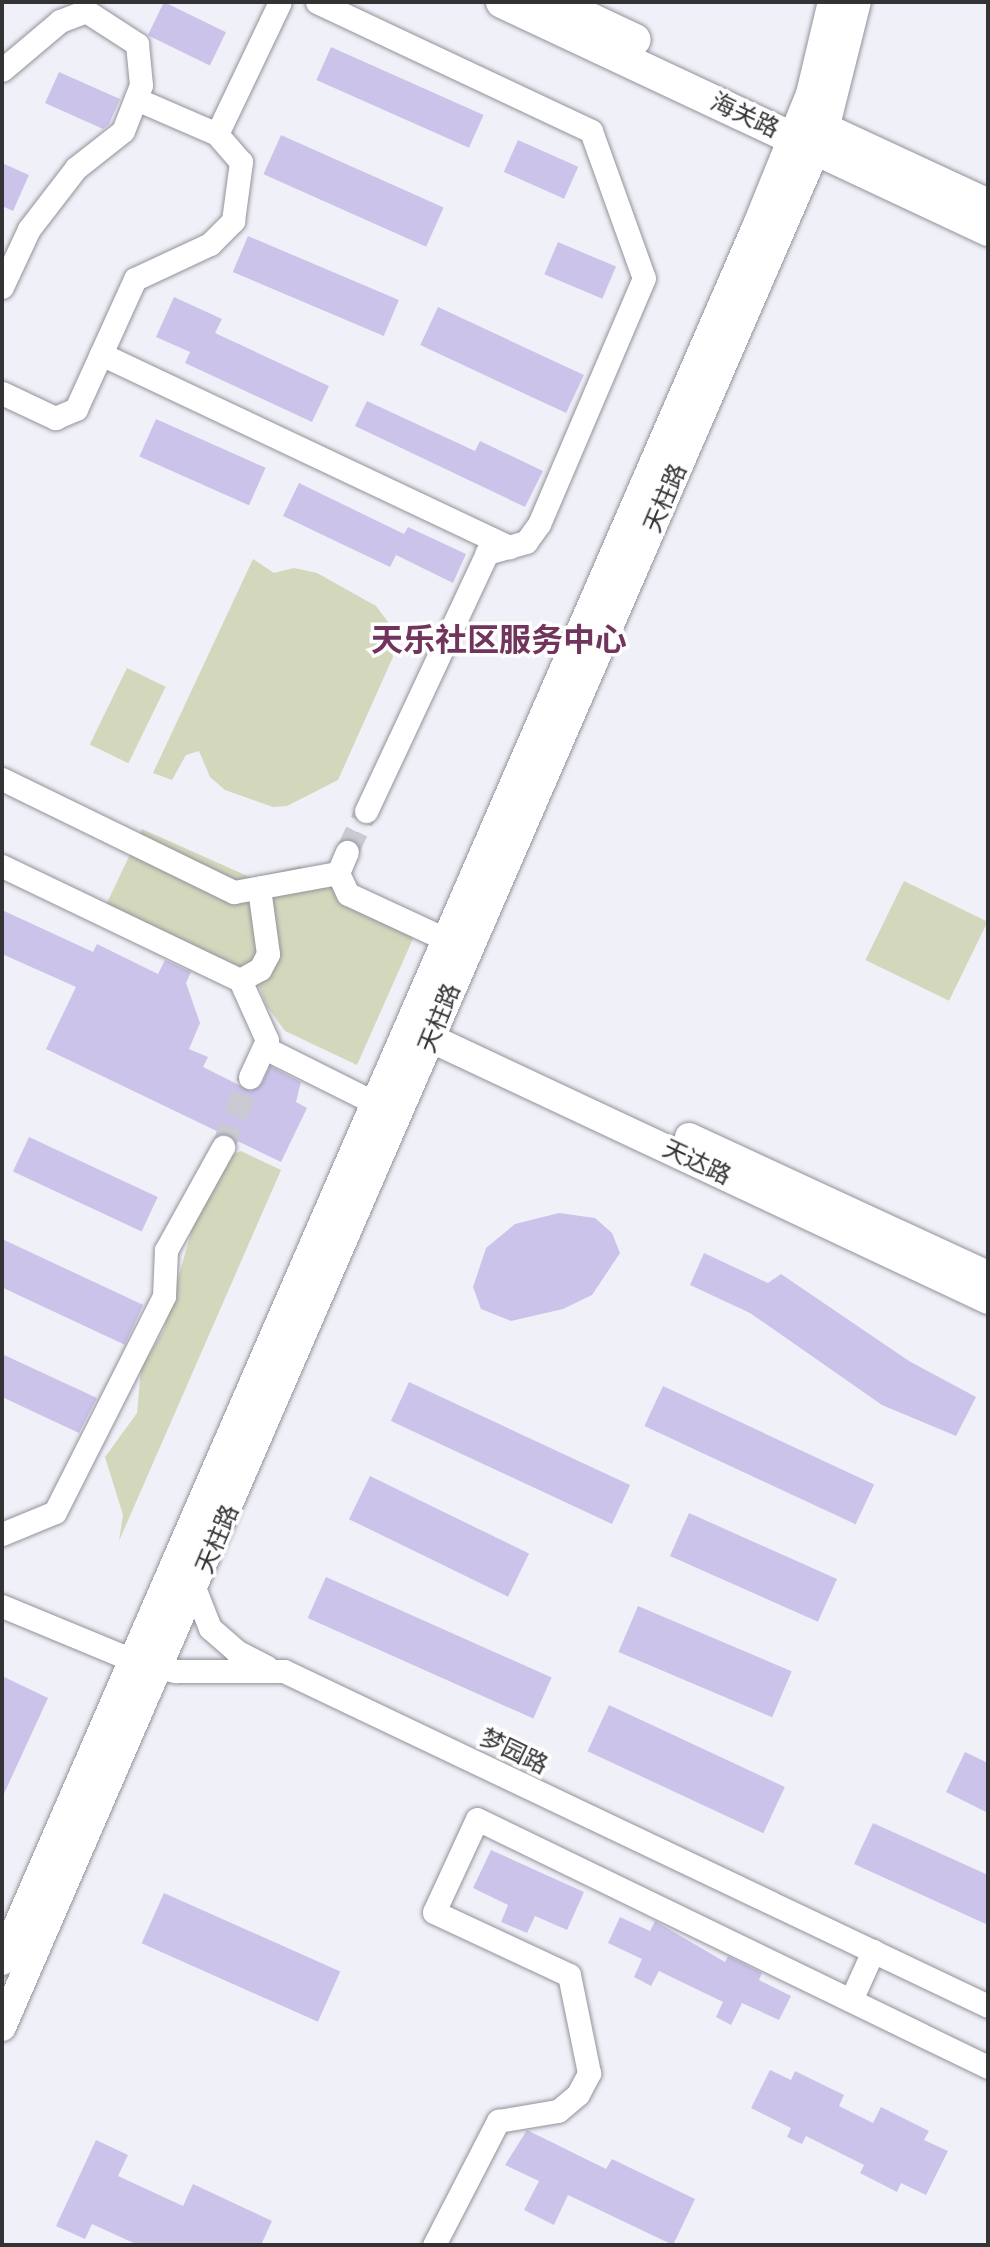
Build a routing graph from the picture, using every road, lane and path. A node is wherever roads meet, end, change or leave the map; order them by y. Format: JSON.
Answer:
{"nodes":[{"id":1,"x":280,"y":2,"type":"edge"},
{"id":2,"x":317,"y":2,"type":"edge"},
{"id":3,"x":502,"y":2,"type":"edge"},
{"id":4,"x":554,"y":2,"type":"edge"},
{"id":5,"x":832,"y":2,"type":"edge"},
{"id":6,"x":857,"y":2,"type":"edge"},
{"id":7,"x":91,"y":7,"type":"edge"},
{"id":8,"x":2,"y":70,"type":"edge"},
{"id":9,"x":136,"y":99,"type":"junction"},
{"id":10,"x":808,"y":133,"type":"junction"},
{"id":11,"x":217,"y":134,"type":"junction"},
{"id":12,"x":988,"y":205,"type":"edge"},
{"id":13,"x":988,"y":230,"type":"edge"},
{"id":14,"x":2,"y":287,"type":"edge"},
{"id":15,"x":101,"y":354,"type":"junction"},
{"id":16,"x":2,"y":393,"type":"edge"},
{"id":17,"x":510,"y":547,"type":"junction"},
{"id":18,"x":2,"y":779,"type":"edge"},
{"id":19,"x":366,"y":811,"type":"tunnel mouth"},
{"id":20,"x":2,"y":866,"type":"edge"},
{"id":21,"x":259,"y":888,"type":"junction"},
{"id":22,"x":455,"y":943,"type":"junction"},
{"id":23,"x":240,"y":980,"type":"junction"},
{"id":24,"x":409,"y":1016,"type":"junction"},
{"id":25,"x":435,"y":1028,"type":"junction"},
{"id":26,"x":265,"y":1048,"type":"junction"},
{"id":27,"x":250,"y":1077,"type":"tunnel mouth"},
{"id":28,"x":372,"y":1101,"type":"junction"},
{"id":29,"x":399,"y":1115,"type":"junction"},
{"id":30,"x":223,"y":1147,"type":"tunnel mouth"},
{"id":31,"x":988,"y":1275,"type":"edge"},
{"id":32,"x":988,"y":1300,"type":"edge"},
{"id":33,"x":2,"y":1534,"type":"edge"},
{"id":34,"x":195,"y":1590,"type":"junction"},
{"id":35,"x":2,"y":1606,"type":"edge"},
{"id":36,"x":133,"y":1662,"type":"junction"},
{"id":37,"x":269,"y":1667,"type":"junction"},
{"id":38,"x":161,"y":1668,"type":"junction"},
{"id":39,"x":873,"y":1951,"type":"junction"},
{"id":40,"x":2,"y":1961,"type":"edge"},
{"id":41,"x":851,"y":2000,"type":"junction"},
{"id":42,"x":988,"y":2006,"type":"edge"},
{"id":43,"x":2,"y":2027,"type":"edge"},
{"id":44,"x":988,"y":2067,"type":"edge"},
{"id":45,"x":434,"y":2245,"type":"edge"}],
"edges":[{"from":1,"to":11,"type":"street"},
{"from":2,"to":17,"type":"street"},
{"from":3,"to":10,"type":"main road","name":"海关路"},
{"from":4,"to":10,"type":"main road","name":"海关路"},
{"from":5,"to":10,"type":"street","name":"天柱路"},
{"from":6,"to":10,"type":"street","name":"天柱路"},
{"from":7,"to":8,"type":"street"},
{"from":7,"to":9,"type":"street"},
{"from":9,"to":11,"type":"street"},
{"from":9,"to":14,"type":"street"},
{"from":10,"to":12,"type":"main road","name":"海关路"},
{"from":10,"to":13,"type":"main road","name":"海关路"},
{"from":10,"to":22,"type":"street","name":"天柱路"},
{"from":11,"to":15,"type":"street"},
{"from":15,"to":16,"type":"street"},
{"from":15,"to":17,"type":"street"},
{"from":17,"to":19,"type":"street"},
{"from":18,"to":21,"type":"street"},
{"from":20,"to":23,"type":"street"},
{"from":21,"to":22,"type":"street"},
{"from":21,"to":23,"type":"street"},
{"from":22,"to":24,"type":"street","name":"天柱路"},
{"from":22,"to":25,"type":"street","name":"天柱路"},
{"from":23,"to":26,"type":"street"},
{"from":24,"to":25,"type":"street","name":"天达路"},
{"from":24,"to":28,"type":"street","name":"天柱路"},
{"from":25,"to":29,"type":"street","name":"天柱路"},
{"from":25,"to":31,"type":"street","name":"天达路"},
{"from":25,"to":32,"type":"street","name":"天达路"},
{"from":26,"to":27,"type":"street"},
{"from":26,"to":28,"type":"street"},
{"from":28,"to":29,"type":"street"},
{"from":28,"to":36,"type":"street","name":"天柱路"},
{"from":29,"to":34,"type":"street","name":"天柱路"},
{"from":30,"to":33,"type":"street"},
{"from":34,"to":37,"type":"street"},
{"from":34,"to":38,"type":"street","name":"天柱路"},
{"from":35,"to":36,"type":"street","name":"梦园路"},
{"from":36,"to":38,"type":"street","name":"梦园路"},
{"from":36,"to":40,"type":"street","name":"天柱路"},
{"from":37,"to":38,"type":"street","name":"梦园路"},
{"from":37,"to":39,"type":"street","name":"梦园路"},
{"from":38,"to":43,"type":"street","name":"天柱路"},
{"from":39,"to":41,"type":"street"},
{"from":39,"to":42,"type":"street","name":"梦园路"},
{"from":41,"to":44,"type":"street"},
{"from":41,"to":45,"type":"street"}]}
